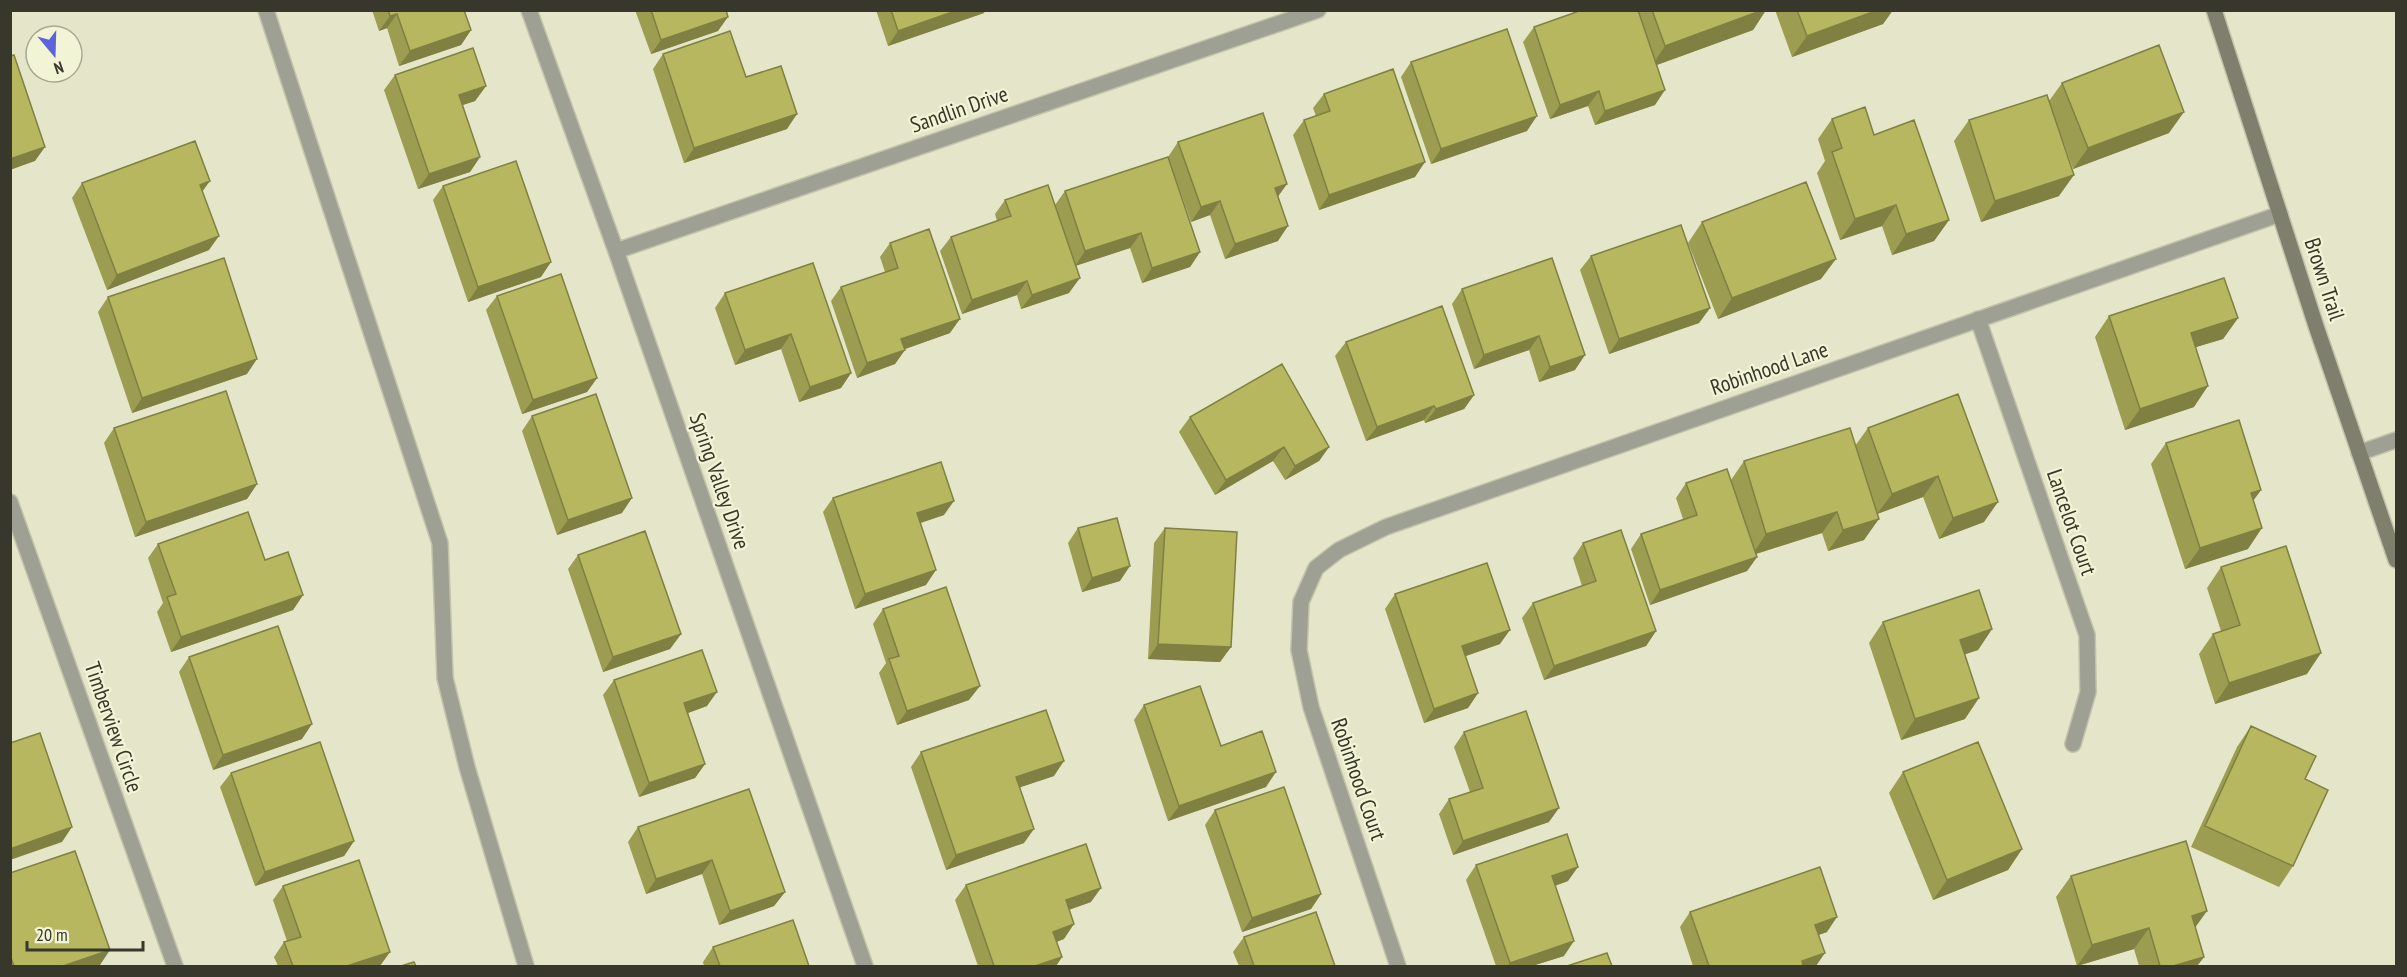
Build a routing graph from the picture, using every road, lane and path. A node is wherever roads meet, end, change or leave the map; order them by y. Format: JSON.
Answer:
{"nodes":[{"id":1,"x":266,"y":10,"type":"edge"},
{"id":2,"x":529,"y":10,"type":"edge"},
{"id":3,"x":1318,"y":10,"type":"edge"},
{"id":4,"x":2214,"y":10,"type":"edge"},
{"id":5,"x":2280,"y":214,"type":"junction"},
{"id":6,"x":616,"y":251,"type":"junction"},
{"id":7,"x":1978,"y":319,"type":"junction"},
{"id":8,"x":2397,"y":440,"type":"edge"},
{"id":9,"x":2359,"y":453,"type":"junction"},
{"id":10,"x":10,"y":502,"type":"edge"},
{"id":11,"x":2397,"y":560,"type":"edge"},
{"id":12,"x":1301,"y":602,"type":"joint"},
{"id":13,"x":2073,"y":744,"type":"dead end"},
{"id":14,"x":175,"y":966,"type":"edge"},
{"id":15,"x":526,"y":966,"type":"edge"},
{"id":16,"x":866,"y":966,"type":"edge"},
{"id":17,"x":1398,"y":966,"type":"edge"}],
"edges":[{"from":1,"to":15,"type":"street"},
{"from":2,"to":6,"type":"street","name":"Spring Valley Drive"},
{"from":3,"to":6,"type":"street","name":"Sandlin Drive"},
{"from":4,"to":5,"type":"street","name":"Brown Trail"},
{"from":5,"to":7,"type":"street","name":"Robinhood Lane"},
{"from":5,"to":9,"type":"street","name":"Brown Trail"},
{"from":6,"to":16,"type":"street","name":"Spring Valley Drive"},
{"from":7,"to":12,"type":"street","name":"Robinhood Lane"},
{"from":7,"to":13,"type":"street","name":"Lancelot Court"},
{"from":8,"to":9,"type":"street"},
{"from":9,"to":11,"type":"street","name":"Brown Trail"},
{"from":10,"to":14,"type":"street","name":"Timberview Circle"},
{"from":12,"to":17,"type":"street","name":"Robinhood Court"}]}
